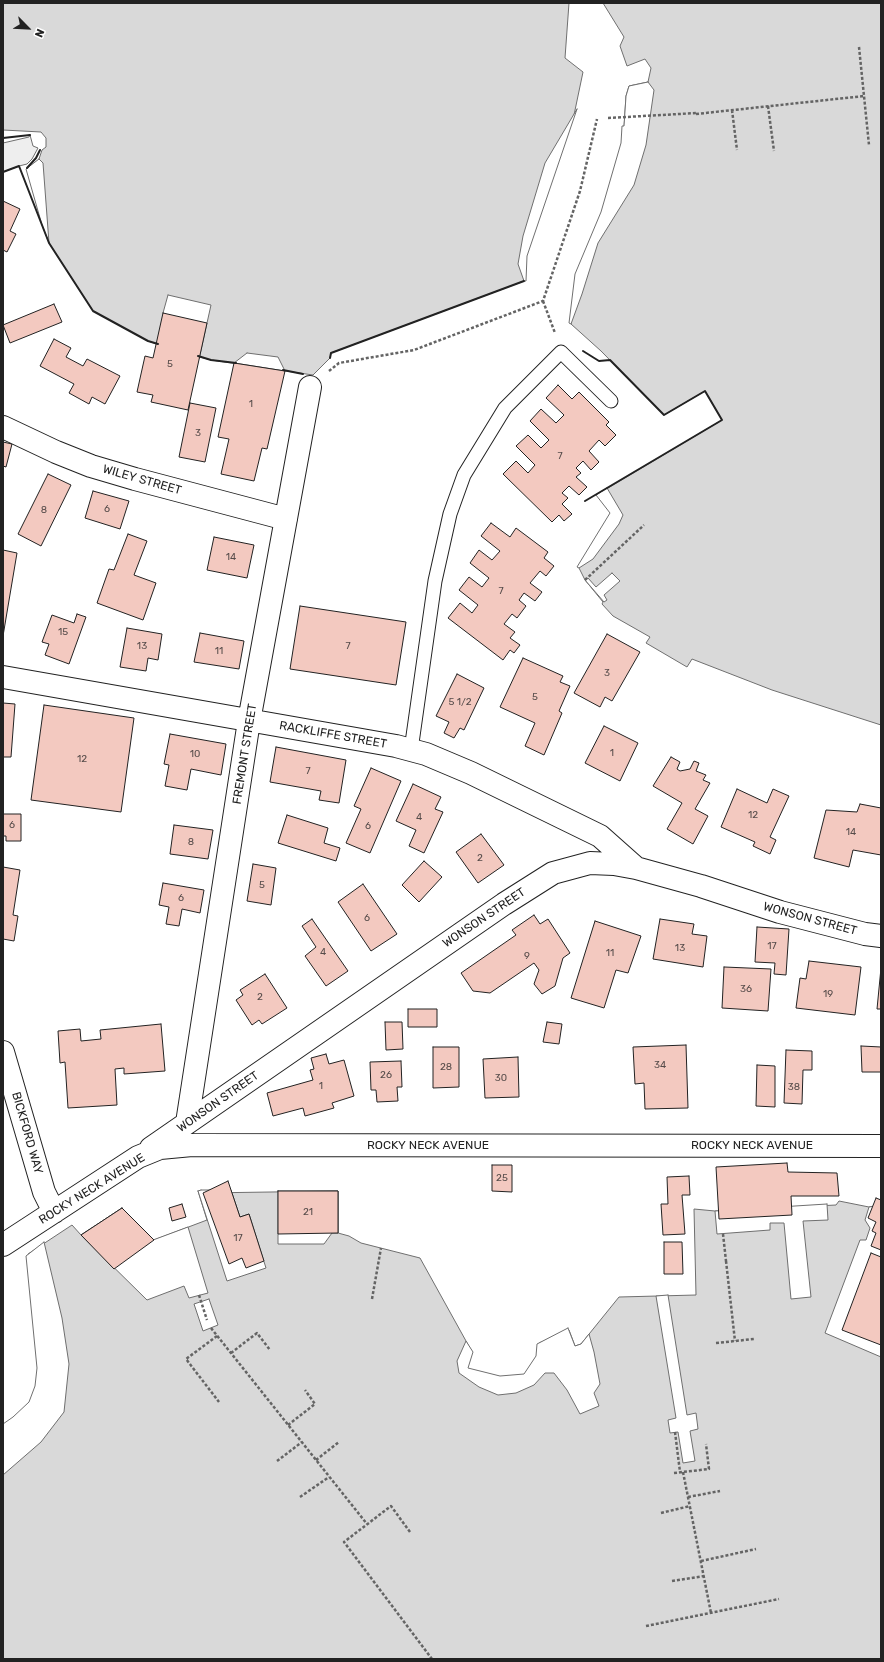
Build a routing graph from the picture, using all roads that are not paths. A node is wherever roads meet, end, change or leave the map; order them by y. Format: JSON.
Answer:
{"nodes":[{"id":1,"x":310,"y":387,"type":"road end"},
{"id":2,"x":611,"y":401,"type":"dead end"},
{"id":3,"x":3,"y":426,"type":"edge"},
{"id":4,"x":286,"y":519,"type":"junction"},
{"id":5,"x":3,"y":677,"type":"edge"},
{"id":6,"x":249,"y":721,"type":"junction"},
{"id":7,"x":411,"y":750,"type":"junction"},
{"id":8,"x":636,"y":868,"type":"junction"},
{"id":9,"x":881,"y":936,"type":"edge"},
{"id":10,"x":3,"y":1052,"type":"edge"},
{"id":11,"x":187,"y":1123,"type":"junction"},
{"id":12,"x":881,"y":1146,"type":"edge"},
{"id":13,"x":138,"y":1158,"type":"junction"},
{"id":14,"x":54,"y":1212,"type":"junction"},
{"id":15,"x":3,"y":1245,"type":"edge"}],
"edges":[{"from":1,"to":4,"type":"street","name":"FREMONT STREET"},
{"from":2,"to":7,"type":"lane"},
{"from":3,"to":4,"type":"street","name":"WILEY STREET"},
{"from":4,"to":6,"type":"street","name":"FREMONT STREET"},
{"from":5,"to":6,"type":"street","name":"RACKLIFFE STREET"},
{"from":6,"to":7,"type":"street","name":"RACKLIFFE STREET"},
{"from":6,"to":11,"type":"street","name":"FREMONT STREET"},
{"from":7,"to":8,"type":"street","name":"RACKLIFFE STREET"},
{"from":8,"to":9,"type":"street","name":"WONSON STREET"},
{"from":8,"to":11,"type":"street","name":"WONSON STREET"},
{"from":10,"to":14,"type":"street","name":"BICKFORD WAY"},
{"from":11,"to":13,"type":"street","name":"WONSON STREET"},
{"from":12,"to":13,"type":"street","name":"ROCKY NECK AVENUE"},
{"from":13,"to":14,"type":"street","name":"ROCKY NECK AVENUE"},
{"from":14,"to":15,"type":"street","name":"ROCKY NECK AVENUE"}]}
